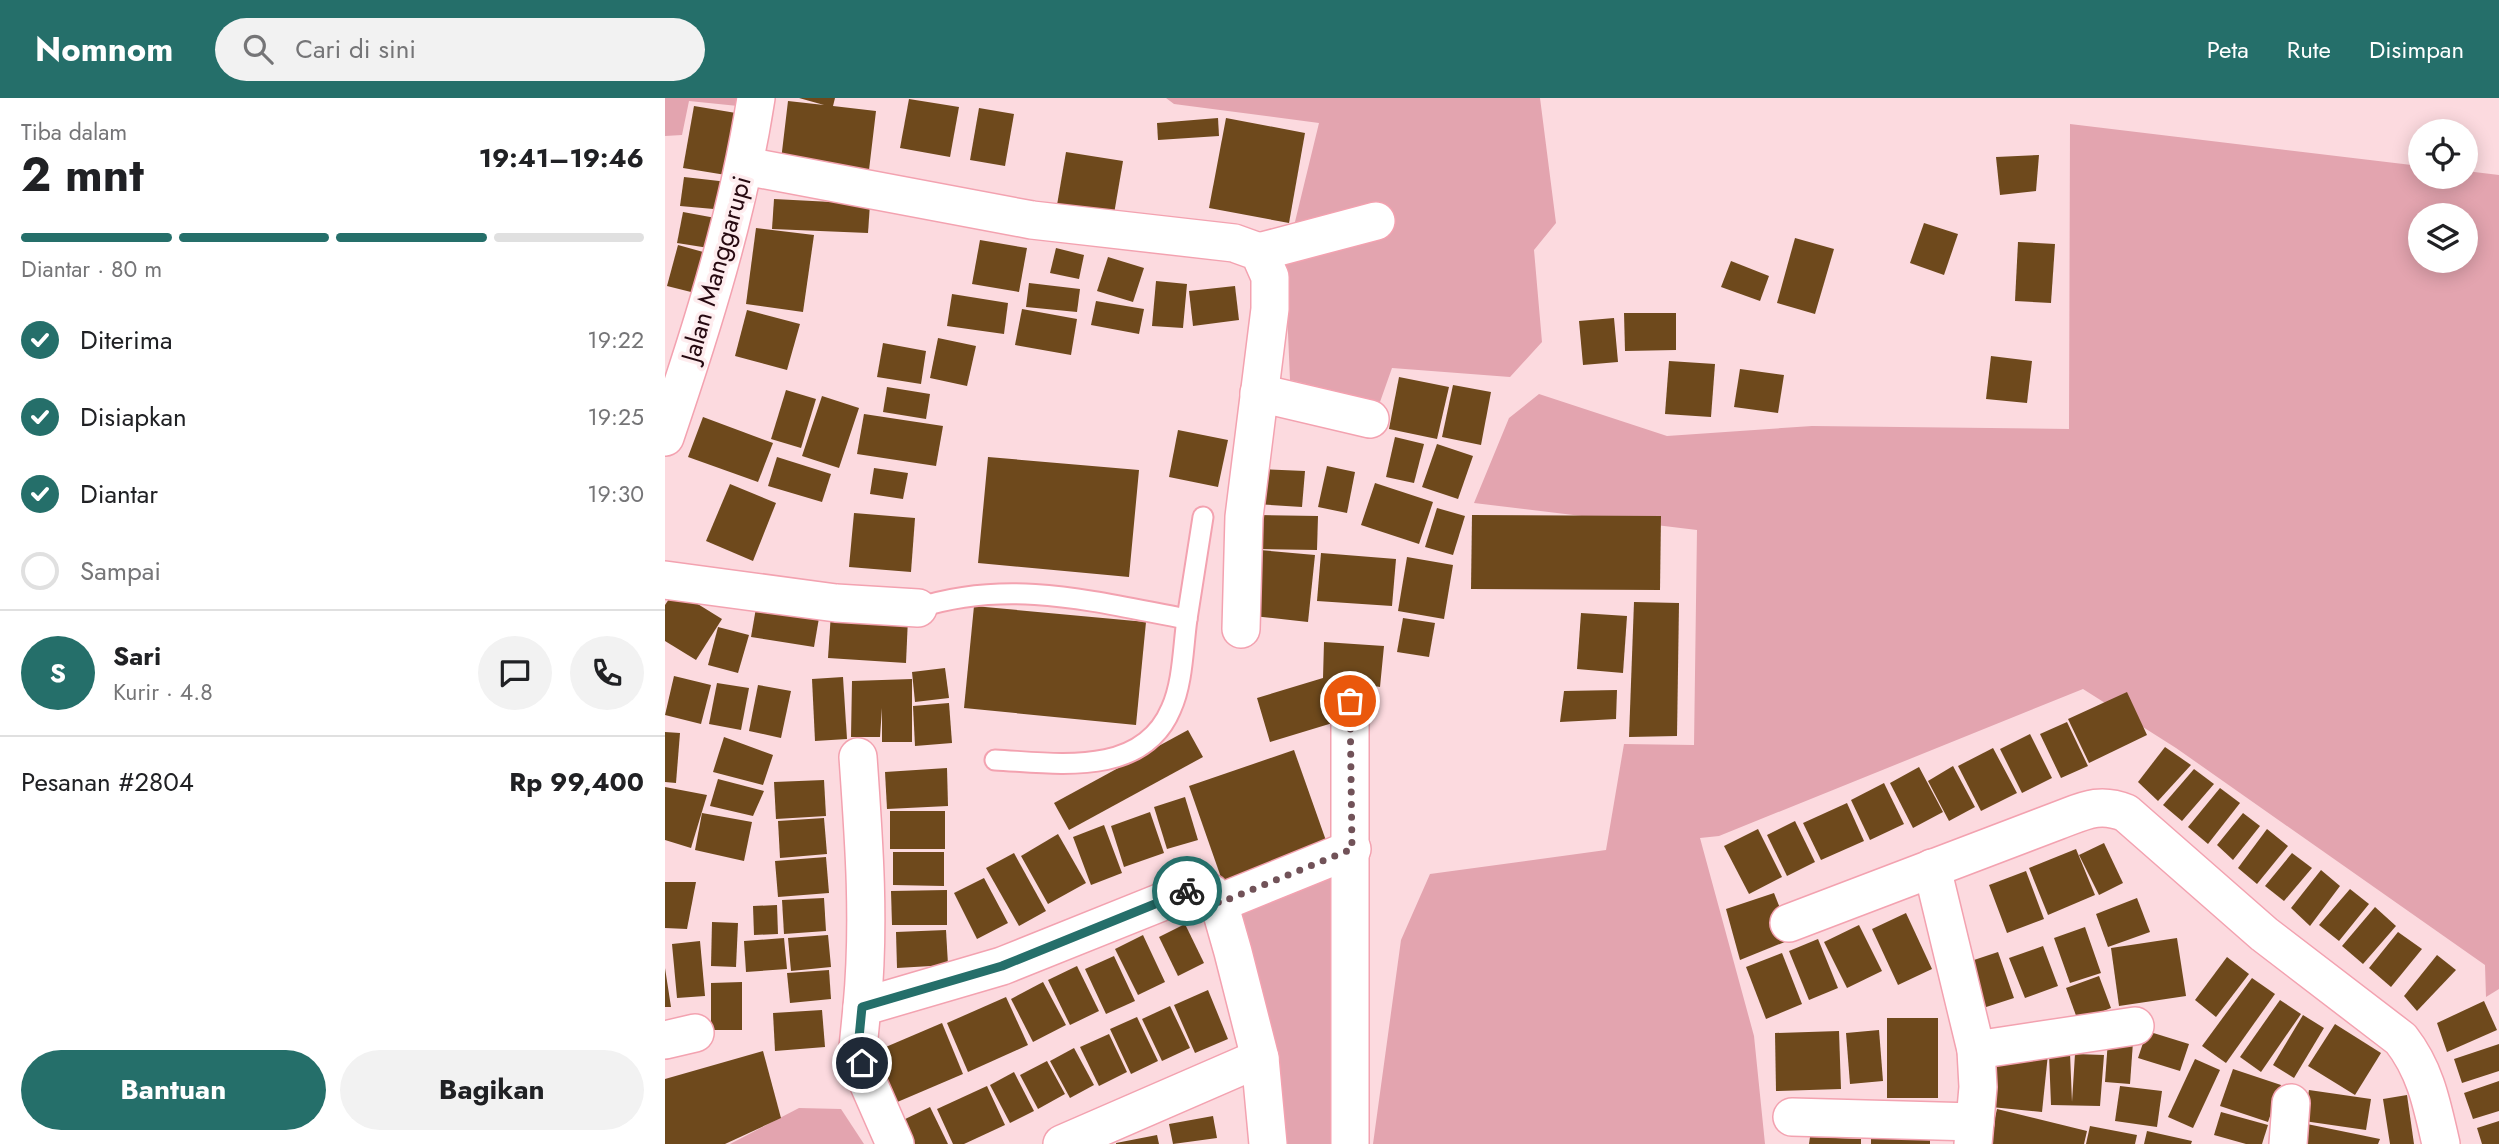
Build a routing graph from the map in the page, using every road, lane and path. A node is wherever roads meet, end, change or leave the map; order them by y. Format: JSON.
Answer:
{"nodes":[{"id":1,"x":756,"y":98,"type":"edge"},
{"id":2,"x":745,"y":166,"type":"junction"},
{"id":3,"x":1376,"y":221,"type":"dead end"},
{"id":4,"x":1259,"y":252,"type":"junction"},
{"id":5,"x":674,"y":384,"type":"edge"},
{"id":6,"x":1259,"y":393,"type":"junction"},
{"id":7,"x":1370,"y":419,"type":"dead end"},
{"id":8,"x":665,"y":437,"type":"edge"},
{"id":9,"x":1203,"y":517,"type":"dead end"},
{"id":10,"x":665,"y":580,"type":"edge"},
{"id":11,"x":918,"y":608,"type":"joint"},
{"id":12,"x":1187,"y":619,"type":"junction"},
{"id":13,"x":1241,"y":628,"type":"dead end"},
{"id":14,"x":1350,"y":701,"type":"dead end"},
{"id":15,"x":858,"y":757,"type":"dead end"},
{"id":16,"x":995,"y":761,"type":"dead end"},
{"id":17,"x":1352,"y":849,"type":"junction"},
{"id":18,"x":1933,"y":868,"type":"junction"},
{"id":19,"x":1219,"y":903,"type":"junction"},
{"id":20,"x":1789,"y":923,"type":"dead end"},
{"id":21,"x":862,"y":1007,"type":"junction"},
{"id":22,"x":2135,"y":1026,"type":"dead end"},
{"id":23,"x":1976,"y":1050,"type":"junction"},
{"id":24,"x":1260,"y":1058,"type":"junction"},
{"id":25,"x":2291,"y":1103,"type":"dead end"},
{"id":26,"x":1792,"y":1116,"type":"dead end"},
{"id":27,"x":1974,"y":1133,"type":"edge"},
{"id":28,"x":1077,"y":1141,"type":"edge"},
{"id":29,"x":895,"y":1144,"type":"edge"},
{"id":30,"x":1268,"y":1144,"type":"edge"},
{"id":31,"x":1350,"y":1144,"type":"edge"},
{"id":32,"x":2288,"y":1144,"type":"edge"},
{"id":33,"x":2441,"y":1144,"type":"edge"}],
"edges":[{"from":1,"to":2,"type":"street","name":"Jalan Manggarupi"},
{"from":2,"to":4,"type":"street"},
{"from":2,"to":5,"type":"street","name":"Jalan Manggarupi"},
{"from":3,"to":4,"type":"street"},
{"from":4,"to":6,"type":"street"},
{"from":5,"to":8,"type":"street","name":"Jalan Manggarupi"},
{"from":6,"to":7,"type":"street"},
{"from":6,"to":13,"type":"street"},
{"from":9,"to":12,"type":"lane"},
{"from":10,"to":11,"type":"street"},
{"from":11,"to":12,"type":"lane"},
{"from":12,"to":16,"type":"lane"},
{"from":14,"to":17,"type":"street"},
{"from":15,"to":21,"type":"street"},
{"from":17,"to":19,"type":"street"},
{"from":17,"to":31,"type":"street"},
{"from":18,"to":20,"type":"street"},
{"from":18,"to":23,"type":"street"},
{"from":18,"to":33,"type":"street"},
{"from":19,"to":21,"type":"street"},
{"from":19,"to":24,"type":"street"},
{"from":21,"to":29,"type":"street"},
{"from":22,"to":23,"type":"street"},
{"from":23,"to":27,"type":"street"},
{"from":24,"to":28,"type":"street"},
{"from":24,"to":30,"type":"street"},
{"from":25,"to":32,"type":"street"},
{"from":26,"to":27,"type":"street"}]}
